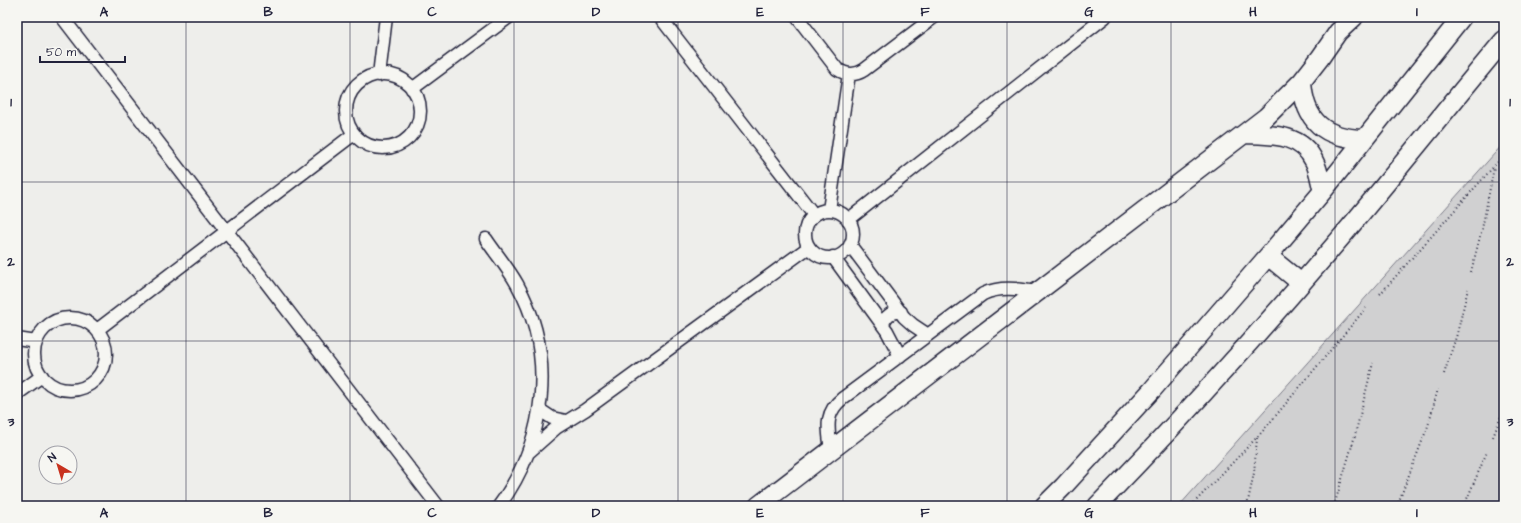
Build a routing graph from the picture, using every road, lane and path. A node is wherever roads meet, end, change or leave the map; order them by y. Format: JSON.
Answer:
{"nodes":[{"id":1,"x":62,"y":17,"type":"edge"},
{"id":2,"x":386,"y":17,"type":"edge"},
{"id":3,"x":508,"y":17,"type":"edge"},
{"id":4,"x":660,"y":17,"type":"edge"},
{"id":5,"x":797,"y":17,"type":"edge"},
{"id":6,"x":934,"y":17,"type":"edge"},
{"id":7,"x":1105,"y":17,"type":"edge"},
{"id":8,"x":1354,"y":17,"type":"edge"},
{"id":9,"x":1462,"y":17,"type":"edge"},
{"id":10,"x":1341,"y":24,"type":"edge"},
{"id":11,"x":1504,"y":40,"type":"edge"},
{"id":12,"x":848,"y":74,"type":"junction"},
{"id":13,"x":379,"y":75,"type":"junction"},
{"id":14,"x":1302,"y":82,"type":"junction"},
{"id":15,"x":412,"y":89,"type":"junction"},
{"id":16,"x":354,"y":134,"type":"junction"},
{"id":17,"x":1244,"y":134,"type":"junction"},
{"id":18,"x":1364,"y":139,"type":"junction"},
{"id":19,"x":1504,"y":155,"type":"edge"},
{"id":20,"x":1494,"y":166,"type":"junction"},
{"id":21,"x":1323,"y":191,"type":"junction"},
{"id":22,"x":829,"y":210,"type":"junction"},
{"id":23,"x":814,"y":215,"type":"junction"},
{"id":24,"x":848,"y":220,"type":"junction"},
{"id":25,"x":226,"y":232,"type":"junction"},
{"id":26,"x":486,"y":239,"type":"dead end"},
{"id":27,"x":850,"y":244,"type":"junction"},
{"id":28,"x":809,"y":247,"type":"junction"},
{"id":29,"x":1268,"y":256,"type":"junction"},
{"id":30,"x":833,"y":257,"type":"junction"},
{"id":31,"x":1471,"y":272,"type":"dead end"},
{"id":32,"x":1301,"y":284,"type":"junction"},
{"id":33,"x":1468,"y":289,"type":"dead end"},
{"id":34,"x":1038,"y":292,"type":"junction"},
{"id":35,"x":1380,"y":294,"type":"dead end"},
{"id":36,"x":1366,"y":308,"type":"dead end"},
{"id":37,"x":901,"y":312,"type":"junction"},
{"id":38,"x":883,"y":325,"type":"junction"},
{"id":39,"x":97,"y":330,"type":"junction"},
{"id":40,"x":928,"y":335,"type":"junction"},
{"id":41,"x":17,"y":339,"type":"edge"},
{"id":42,"x":36,"y":342,"type":"junction"},
{"id":43,"x":900,"y":356,"type":"junction"},
{"id":44,"x":1373,"y":363,"type":"dead end"},
{"id":45,"x":1444,"y":374,"type":"dead end"},
{"id":46,"x":42,"y":376,"type":"junction"},
{"id":47,"x":1438,"y":389,"type":"dead end"},
{"id":48,"x":17,"y":394,"type":"edge"},
{"id":49,"x":1504,"y":409,"type":"edge"},
{"id":50,"x":540,"y":410,"type":"junction"},
{"id":51,"x":566,"y":421,"type":"junction"},
{"id":52,"x":1257,"y":437,"type":"junction"},
{"id":53,"x":1493,"y":437,"type":"dead end"},
{"id":54,"x":831,"y":450,"type":"junction"},
{"id":55,"x":529,"y":452,"type":"junction"},
{"id":56,"x":1487,"y":452,"type":"dead end"},
{"id":57,"x":438,"y":506,"type":"edge"},
{"id":58,"x":499,"y":506,"type":"edge"},
{"id":59,"x":758,"y":506,"type":"edge"},
{"id":60,"x":1044,"y":506,"type":"edge"},
{"id":61,"x":1098,"y":506,"type":"edge"},
{"id":62,"x":1191,"y":506,"type":"edge"},
{"id":63,"x":1247,"y":506,"type":"edge"},
{"id":64,"x":1334,"y":506,"type":"edge"},
{"id":65,"x":1397,"y":506,"type":"edge"},
{"id":66,"x":1464,"y":506,"type":"edge"}],
"edges":[{"from":1,"to":25,"type":"street"},
{"from":2,"to":13,"type":"street"},
{"from":3,"to":15,"type":"street"},
{"from":4,"to":23,"type":"street"},
{"from":5,"to":12,"type":"street"},
{"from":6,"to":12,"type":"street"},
{"from":7,"to":24,"type":"street"},
{"from":8,"to":10,"type":"main road"},
{"from":9,"to":18,"type":"main road"},
{"from":10,"to":14,"type":"main road"},
{"from":11,"to":32,"type":"main road"},
{"from":12,"to":22,"type":"street"},
{"from":13,"to":15,"type":"street"},
{"from":13,"to":16,"type":"street"},
{"from":14,"to":17,"type":"main road"},
{"from":14,"to":18,"type":"main road"},
{"from":15,"to":16,"type":"street"},
{"from":16,"to":25,"type":"street"},
{"from":17,"to":21,"type":"main road"},
{"from":17,"to":34,"type":"main road"},
{"from":18,"to":21,"type":"main road"},
{"from":19,"to":20,"type":"path"},
{"from":20,"to":31,"type":"path"},
{"from":20,"to":35,"type":"path"},
{"from":21,"to":29,"type":"main road"},
{"from":22,"to":23,"type":"street"},
{"from":22,"to":24,"type":"street"},
{"from":23,"to":28,"type":"street"},
{"from":24,"to":27,"type":"street"},
{"from":25,"to":39,"type":"street"},
{"from":25,"to":57,"type":"street"},
{"from":26,"to":50,"type":"street"},
{"from":27,"to":30,"type":"street"},
{"from":27,"to":37,"type":"street"},
{"from":28,"to":30,"type":"street"},
{"from":28,"to":51,"type":"street"},
{"from":29,"to":32,"type":"main road"},
{"from":29,"to":60,"type":"main road"},
{"from":30,"to":38,"type":"street"},
{"from":32,"to":61,"type":"main road"},
{"from":33,"to":45,"type":"path"},
{"from":34,"to":40,"type":"street"},
{"from":34,"to":54,"type":"main road"},
{"from":36,"to":52,"type":"path"},
{"from":37,"to":38,"type":"street"},
{"from":37,"to":40,"type":"street"},
{"from":38,"to":43,"type":"street"},
{"from":39,"to":42,"type":"street"},
{"from":39,"to":46,"type":"street"},
{"from":40,"to":43,"type":"street"},
{"from":41,"to":42,"type":"street"},
{"from":42,"to":46,"type":"street"},
{"from":43,"to":54,"type":"street"},
{"from":44,"to":64,"type":"path"},
{"from":46,"to":48,"type":"street"},
{"from":47,"to":65,"type":"path"},
{"from":49,"to":53,"type":"path"},
{"from":50,"to":51,"type":"street"},
{"from":50,"to":55,"type":"street"},
{"from":51,"to":55,"type":"street"},
{"from":52,"to":62,"type":"path"},
{"from":52,"to":63,"type":"path"},
{"from":54,"to":59,"type":"main road"},
{"from":55,"to":58,"type":"street"},
{"from":56,"to":66,"type":"path"}]}
